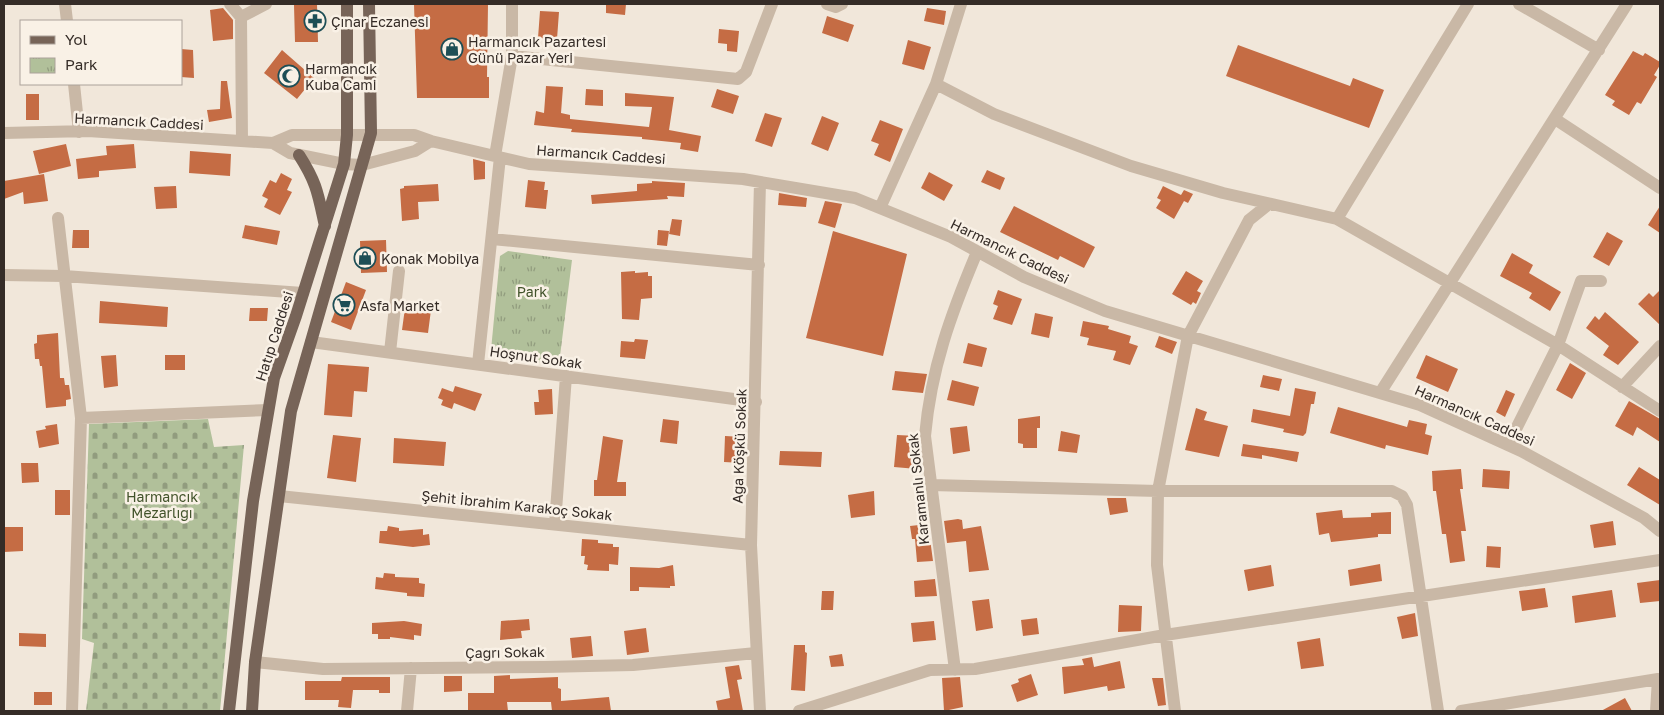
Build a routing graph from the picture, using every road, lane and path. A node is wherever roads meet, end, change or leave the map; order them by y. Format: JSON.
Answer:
{"nodes":[{"id":1,"x":64,"y":4,"type":"edge"},
{"id":2,"x":230,"y":4,"type":"edge"},
{"id":3,"x":266,"y":4,"type":"edge"},
{"id":4,"x":347,"y":4,"type":"edge"},
{"id":5,"x":370,"y":4,"type":"edge"},
{"id":6,"x":512,"y":4,"type":"edge"},
{"id":7,"x":772,"y":4,"type":"edge"},
{"id":8,"x":827,"y":4,"type":"edge"},
{"id":9,"x":842,"y":4,"type":"edge"},
{"id":10,"x":961,"y":4,"type":"edge"},
{"id":11,"x":1468,"y":4,"type":"edge"},
{"id":12,"x":1519,"y":4,"type":"edge"},
{"id":13,"x":1627,"y":4,"type":"edge"},
{"id":14,"x":241,"y":17,"type":"junction"},
{"id":15,"x":66,"y":20,"type":"edge"},
{"id":16,"x":1599,"y":50,"type":"junction"},
{"id":17,"x":512,"y":56,"type":"junction"},
{"id":18,"x":936,"y":84,"type":"junction"},
{"id":19,"x":74,"y":85,"type":"edge"},
{"id":20,"x":1555,"y":119,"type":"junction"},
{"id":21,"x":79,"y":132,"type":"junction"},
{"id":22,"x":4,"y":133,"type":"edge"},
{"id":23,"x":371,"y":133,"type":"junction"},
{"id":24,"x":348,"y":135,"type":"junction"},
{"id":25,"x":242,"y":141,"type":"junction"},
{"id":26,"x":431,"y":141,"type":"junction"},
{"id":27,"x":273,"y":142,"type":"junction"},
{"id":28,"x":299,"y":155,"type":"junction"},
{"id":29,"x":498,"y":156,"type":"junction"},
{"id":30,"x":344,"y":164,"type":"junction"},
{"id":31,"x":362,"y":165,"type":"junction"},
{"id":32,"x":760,"y":182,"type":"junction"},
{"id":33,"x":1660,"y":188,"type":"edge"},
{"id":34,"x":1269,"y":204,"type":"junction"},
{"id":35,"x":880,"y":208,"type":"junction"},
{"id":36,"x":58,"y":218,"type":"dead end"},
{"id":37,"x":1337,"y":219,"type":"junction"},
{"id":38,"x":326,"y":228,"type":"junction"},
{"id":39,"x":492,"y":239,"type":"junction"},
{"id":40,"x":977,"y":252,"type":"junction"},
{"id":41,"x":759,"y":265,"type":"junction"},
{"id":42,"x":399,"y":271,"type":"dead end"},
{"id":43,"x":4,"y":275,"type":"edge"},
{"id":44,"x":64,"y":276,"type":"junction"},
{"id":45,"x":1601,"y":282,"type":"dead end"},
{"id":46,"x":1451,"y":283,"type":"junction"},
{"id":47,"x":304,"y":294,"type":"junction"},
{"id":48,"x":1188,"y":336,"type":"junction"},
{"id":49,"x":311,"y":342,"type":"junction"},
{"id":50,"x":1558,"y":345,"type":"junction"},
{"id":51,"x":1660,"y":346,"type":"edge"},
{"id":52,"x":390,"y":352,"type":"junction"},
{"id":53,"x":478,"y":364,"type":"junction"},
{"id":54,"x":566,"y":376,"type":"junction"},
{"id":55,"x":1622,"y":387,"type":"junction"},
{"id":56,"x":1380,"y":393,"type":"junction"},
{"id":57,"x":756,"y":402,"type":"junction"},
{"id":58,"x":268,"y":410,"type":"junction"},
{"id":59,"x":1660,"y":412,"type":"edge"},
{"id":60,"x":81,"y":418,"type":"junction"},
{"id":61,"x":1508,"y":445,"type":"junction"},
{"id":62,"x":931,"y":485,"type":"junction"},
{"id":63,"x":1158,"y":491,"type":"junction"},
{"id":64,"x":279,"y":496,"type":"junction"},
{"id":65,"x":555,"y":524,"type":"junction"},
{"id":66,"x":1660,"y":531,"type":"edge"},
{"id":67,"x":752,"y":545,"type":"junction"},
{"id":68,"x":1660,"y":560,"type":"edge"},
{"id":69,"x":1421,"y":598,"type":"junction"},
{"id":70,"x":1165,"y":635,"type":"junction"},
{"id":71,"x":756,"y":653,"type":"junction"},
{"id":72,"x":255,"y":662,"type":"junction"},
{"id":73,"x":411,"y":668,"type":"junction"},
{"id":74,"x":956,"y":670,"type":"junction"},
{"id":75,"x":1659,"y":679,"type":"edge"},
{"id":76,"x":820,"y":708,"type":"edge"},
{"id":77,"x":72,"y":711,"type":"edge"},
{"id":78,"x":229,"y":711,"type":"edge"},
{"id":79,"x":252,"y":711,"type":"edge"},
{"id":80,"x":407,"y":711,"type":"edge"},
{"id":81,"x":760,"y":711,"type":"edge"},
{"id":82,"x":799,"y":711,"type":"edge"},
{"id":83,"x":1175,"y":711,"type":"edge"},
{"id":84,"x":1438,"y":711,"type":"edge"},
{"id":85,"x":1461,"y":711,"type":"edge"},
{"id":86,"x":1656,"y":711,"type":"edge"}],
"edges":[{"from":1,"to":15,"type":"street"},
{"from":2,"to":14,"type":"street"},
{"from":3,"to":14,"type":"street"},
{"from":4,"to":24,"type":"main road","name":"Hatıp Caddesi"},
{"from":5,"to":23,"type":"main road"},
{"from":6,"to":17,"type":"street"},
{"from":7,"to":17,"type":"street"},
{"from":8,"to":9,"type":"street"},
{"from":10,"to":18,"type":"street"},
{"from":11,"to":37,"type":"street"},
{"from":12,"to":16,"type":"street"},
{"from":13,"to":16,"type":"street"},
{"from":14,"to":25,"type":"street"},
{"from":16,"to":20,"type":"street"},
{"from":17,"to":29,"type":"street"},
{"from":18,"to":34,"type":"street"},
{"from":18,"to":35,"type":"street"},
{"from":19,"to":21,"type":"street"},
{"from":20,"to":33,"type":"street"},
{"from":20,"to":46,"type":"street"},
{"from":21,"to":22,"type":"street","name":"Harmancık Caddesi"},
{"from":21,"to":25,"type":"street","name":"Harmancık Caddesi"},
{"from":23,"to":24,"type":"street","name":"Harmancık Caddesi"},
{"from":23,"to":26,"type":"street","name":"Harmancık Caddesi"},
{"from":23,"to":31,"type":"main road"},
{"from":24,"to":27,"type":"street","name":"Harmancık Caddesi"},
{"from":24,"to":30,"type":"main road","name":"Hatıp Caddesi"},
{"from":25,"to":27,"type":"street","name":"Harmancık Caddesi"},
{"from":26,"to":29,"type":"street","name":"Harmancık Caddesi"},
{"from":26,"to":31,"type":"street"},
{"from":27,"to":28,"type":"street"},
{"from":28,"to":30,"type":"street"},
{"from":28,"to":38,"type":"main road"},
{"from":29,"to":32,"type":"street","name":"Harmancık Caddesi"},
{"from":29,"to":39,"type":"street"},
{"from":30,"to":31,"type":"street"},
{"from":30,"to":38,"type":"main road","name":"Hatıp Caddesi"},
{"from":31,"to":49,"type":"main road"},
{"from":32,"to":35,"type":"street","name":"Harmancık Caddesi"},
{"from":32,"to":41,"type":"street","name":"Ağa Köşkü Sokak"},
{"from":34,"to":37,"type":"street"},
{"from":34,"to":48,"type":"street"},
{"from":35,"to":40,"type":"street","name":"Harmancık Caddesi"},
{"from":36,"to":44,"type":"street"},
{"from":37,"to":46,"type":"street"},
{"from":38,"to":47,"type":"main road","name":"Hatıp Caddesi"},
{"from":39,"to":41,"type":"street"},
{"from":39,"to":53,"type":"street"},
{"from":40,"to":48,"type":"street","name":"Harmancık Caddesi"},
{"from":40,"to":62,"type":"street","name":"Karamanlı Sokak"},
{"from":41,"to":57,"type":"street","name":"Ağa Köşkü Sokak"},
{"from":42,"to":52,"type":"street"},
{"from":43,"to":44,"type":"street"},
{"from":44,"to":47,"type":"street"},
{"from":44,"to":60,"type":"street"},
{"from":45,"to":50,"type":"street"},
{"from":46,"to":50,"type":"street"},
{"from":46,"to":56,"type":"street"},
{"from":47,"to":58,"type":"main road","name":"Hatıp Caddesi"},
{"from":48,"to":56,"type":"street","name":"Harmancık Caddesi"},
{"from":48,"to":63,"type":"street"},
{"from":49,"to":52,"type":"street","name":"Hoşnut Sokak"},
{"from":49,"to":64,"type":"main road"},
{"from":50,"to":55,"type":"street"},
{"from":50,"to":61,"type":"street"},
{"from":51,"to":55,"type":"street"},
{"from":52,"to":53,"type":"street","name":"Hoşnut Sokak"},
{"from":53,"to":54,"type":"street","name":"Hoşnut Sokak"},
{"from":54,"to":57,"type":"street","name":"Hoşnut Sokak"},
{"from":54,"to":65,"type":"street"},
{"from":55,"to":59,"type":"street"},
{"from":56,"to":61,"type":"street","name":"Harmancık Caddesi"},
{"from":57,"to":67,"type":"street","name":"Ağa Köşkü Sokak"},
{"from":58,"to":60,"type":"street"},
{"from":58,"to":78,"type":"main road","name":"Hatıp Caddesi"},
{"from":60,"to":77,"type":"street"},
{"from":61,"to":66,"type":"street","name":"Harmancık Caddesi"},
{"from":62,"to":63,"type":"street"},
{"from":62,"to":74,"type":"street","name":"Karamanlı Sokak"},
{"from":63,"to":69,"type":"street"},
{"from":63,"to":70,"type":"street"},
{"from":64,"to":65,"type":"street","name":"Şehit İbrahim Karakoç Sokak"},
{"from":64,"to":72,"type":"main road"},
{"from":65,"to":67,"type":"street","name":"Şehit İbrahim Karakoç Sokak"},
{"from":67,"to":71,"type":"street","name":"Ağa Köşkü Sokak"},
{"from":68,"to":69,"type":"street"},
{"from":69,"to":70,"type":"street"},
{"from":69,"to":84,"type":"street"},
{"from":70,"to":74,"type":"street"},
{"from":70,"to":83,"type":"street"},
{"from":71,"to":73,"type":"street","name":"Çağrı Sokak"},
{"from":71,"to":81,"type":"street","name":"Ağa Köşkü Sokak"},
{"from":72,"to":73,"type":"street","name":"Çağrı Sokak"},
{"from":72,"to":79,"type":"main road"},
{"from":73,"to":80,"type":"street"},
{"from":74,"to":76,"type":"street"},
{"from":75,"to":85,"type":"street"},
{"from":75,"to":86,"type":"street"},
{"from":76,"to":82,"type":"street"}]}
